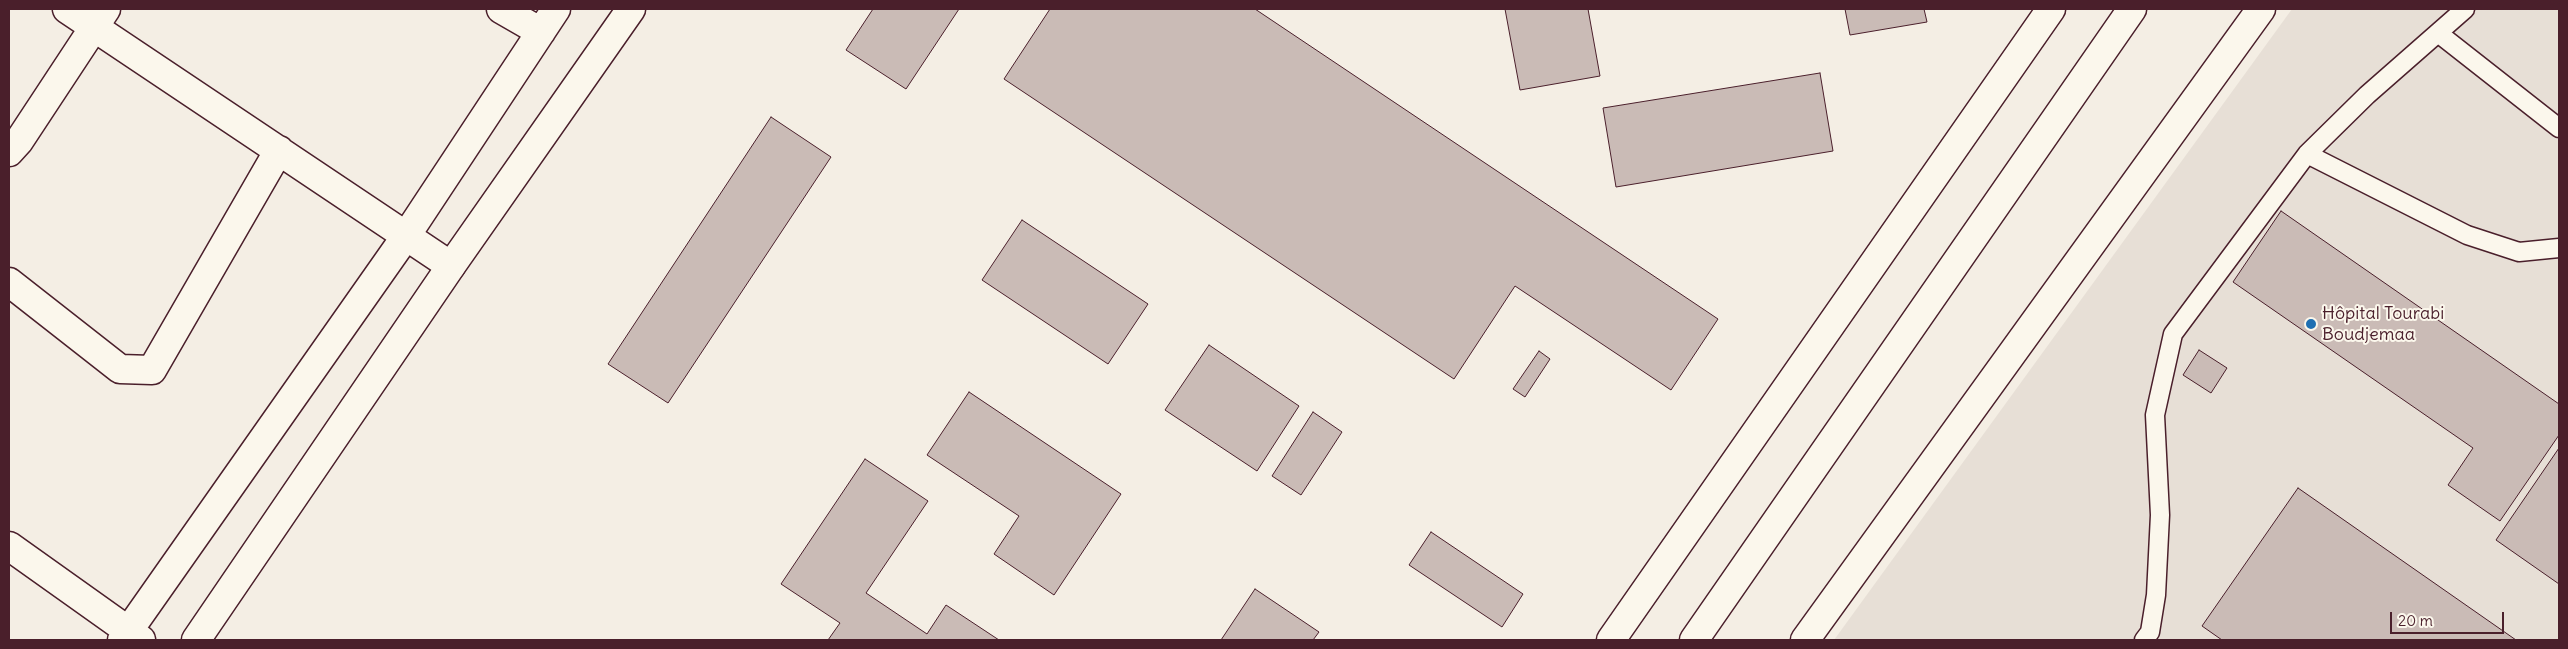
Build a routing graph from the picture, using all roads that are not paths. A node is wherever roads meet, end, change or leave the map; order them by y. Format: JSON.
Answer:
{"nodes":[{"id":1,"x":67,"y":9,"type":"edge"},
{"id":2,"x":501,"y":9,"type":"edge"},
{"id":3,"x":556,"y":9,"type":"edge"},
{"id":4,"x":631,"y":9,"type":"edge"},
{"id":5,"x":2051,"y":9,"type":"edge"},
{"id":6,"x":2132,"y":9,"type":"edge"},
{"id":7,"x":2261,"y":9,"type":"edge"},
{"id":8,"x":2465,"y":9,"type":"edge"},
{"id":9,"x":100,"y":18,"type":"edge"},
{"id":10,"x":540,"y":32,"type":"junction"},
{"id":11,"x":2438,"y":33,"type":"junction"},
{"id":12,"x":2559,"y":128,"type":"edge"},
{"id":13,"x":278,"y":150,"type":"junction"},
{"id":14,"x":9,"y":152,"type":"edge"},
{"id":15,"x":2307,"y":154,"type":"junction"},
{"id":16,"x":406,"y":236,"type":"junction"},
{"id":17,"x":2559,"y":248,"type":"edge"},
{"id":18,"x":451,"y":266,"type":"junction"},
{"id":19,"x":9,"y":282,"type":"edge"},
{"id":20,"x":11,"y":554,"type":"edge"},
{"id":21,"x":131,"y":637,"type":"edge"},
{"id":22,"x":2152,"y":638,"type":"edge"},
{"id":23,"x":196,"y":640,"type":"edge"},
{"id":24,"x":1611,"y":640,"type":"edge"},
{"id":25,"x":1694,"y":640,"type":"edge"},
{"id":26,"x":1805,"y":640,"type":"edge"}],
"edges":[{"from":1,"to":9,"type":"street"},
{"from":2,"to":10,"type":"street"},
{"from":3,"to":10,"type":"street"},
{"from":4,"to":18,"type":"street"},
{"from":5,"to":24,"type":"street"},
{"from":6,"to":25,"type":"street"},
{"from":7,"to":26,"type":"street"},
{"from":8,"to":11,"type":"lane"},
{"from":9,"to":13,"type":"street"},
{"from":9,"to":14,"type":"street"},
{"from":10,"to":16,"type":"street"},
{"from":11,"to":12,"type":"lane"},
{"from":11,"to":15,"type":"lane"},
{"from":13,"to":16,"type":"street"},
{"from":13,"to":19,"type":"street"},
{"from":15,"to":17,"type":"lane"},
{"from":15,"to":22,"type":"lane"},
{"from":16,"to":18,"type":"street"},
{"from":16,"to":21,"type":"street"},
{"from":18,"to":23,"type":"street"},
{"from":20,"to":21,"type":"street"}]}
